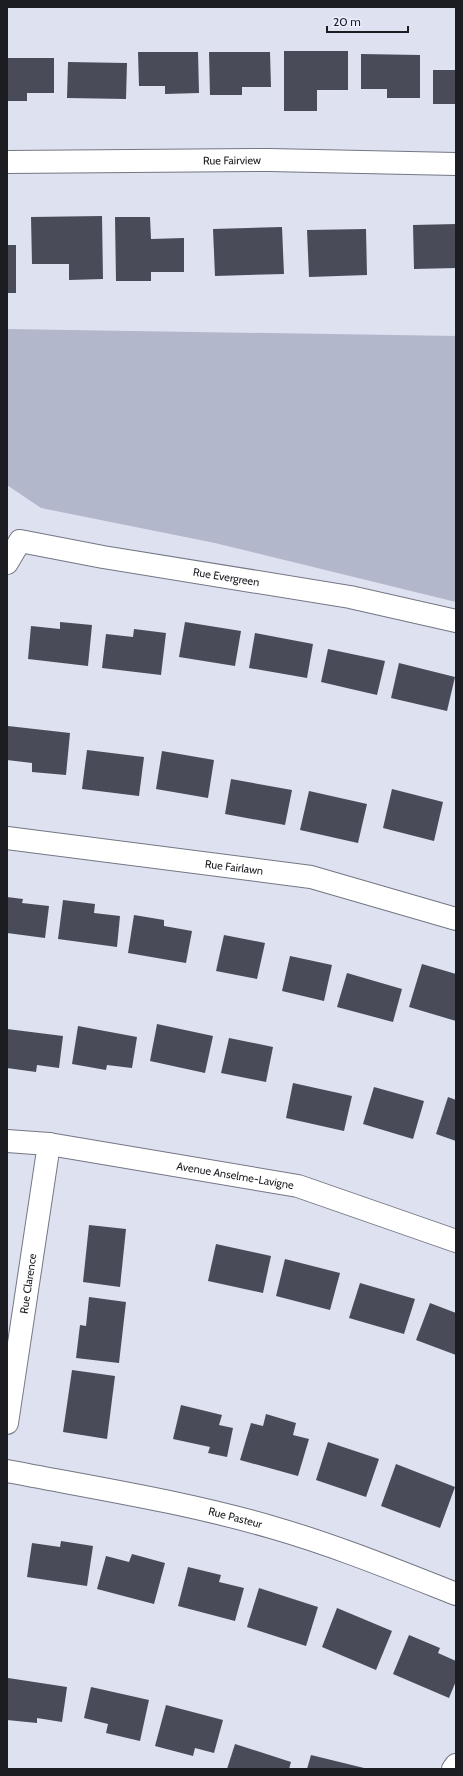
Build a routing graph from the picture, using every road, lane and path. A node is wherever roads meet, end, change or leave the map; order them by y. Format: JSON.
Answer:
{"nodes":[{"id":1,"x":7,"y":162,"type":"edge"},
{"id":2,"x":456,"y":164,"type":"edge"},
{"id":3,"x":7,"y":563,"type":"edge"},
{"id":4,"x":456,"y":621,"type":"edge"},
{"id":5,"x":7,"y":838,"type":"edge"},
{"id":6,"x":456,"y":919,"type":"edge"},
{"id":7,"x":7,"y":1140,"type":"edge"},
{"id":8,"x":49,"y":1144,"type":"junction"},
{"id":9,"x":456,"y":1241,"type":"edge"},
{"id":10,"x":7,"y":1423,"type":"edge"},
{"id":11,"x":7,"y":1471,"type":"edge"},
{"id":12,"x":456,"y":1594,"type":"edge"},
{"id":13,"x":456,"y":1765,"type":"edge"},
{"id":14,"x":454,"y":1769,"type":"edge"}],
"edges":[{"from":1,"to":2,"type":"street","name":"Rue Fairview"},
{"from":3,"to":4,"type":"street","name":"Rue Evergreen"},
{"from":5,"to":6,"type":"street","name":"Rue Fairlawn"},
{"from":7,"to":8,"type":"street","name":"Avenue Anselme-Lavigne"},
{"from":8,"to":9,"type":"street","name":"Avenue Anselme-Lavigne"},
{"from":8,"to":10,"type":"street","name":"Rue Clarence"},
{"from":11,"to":12,"type":"street","name":"Rue Pasteur"},
{"from":13,"to":14,"type":"street"}]}
